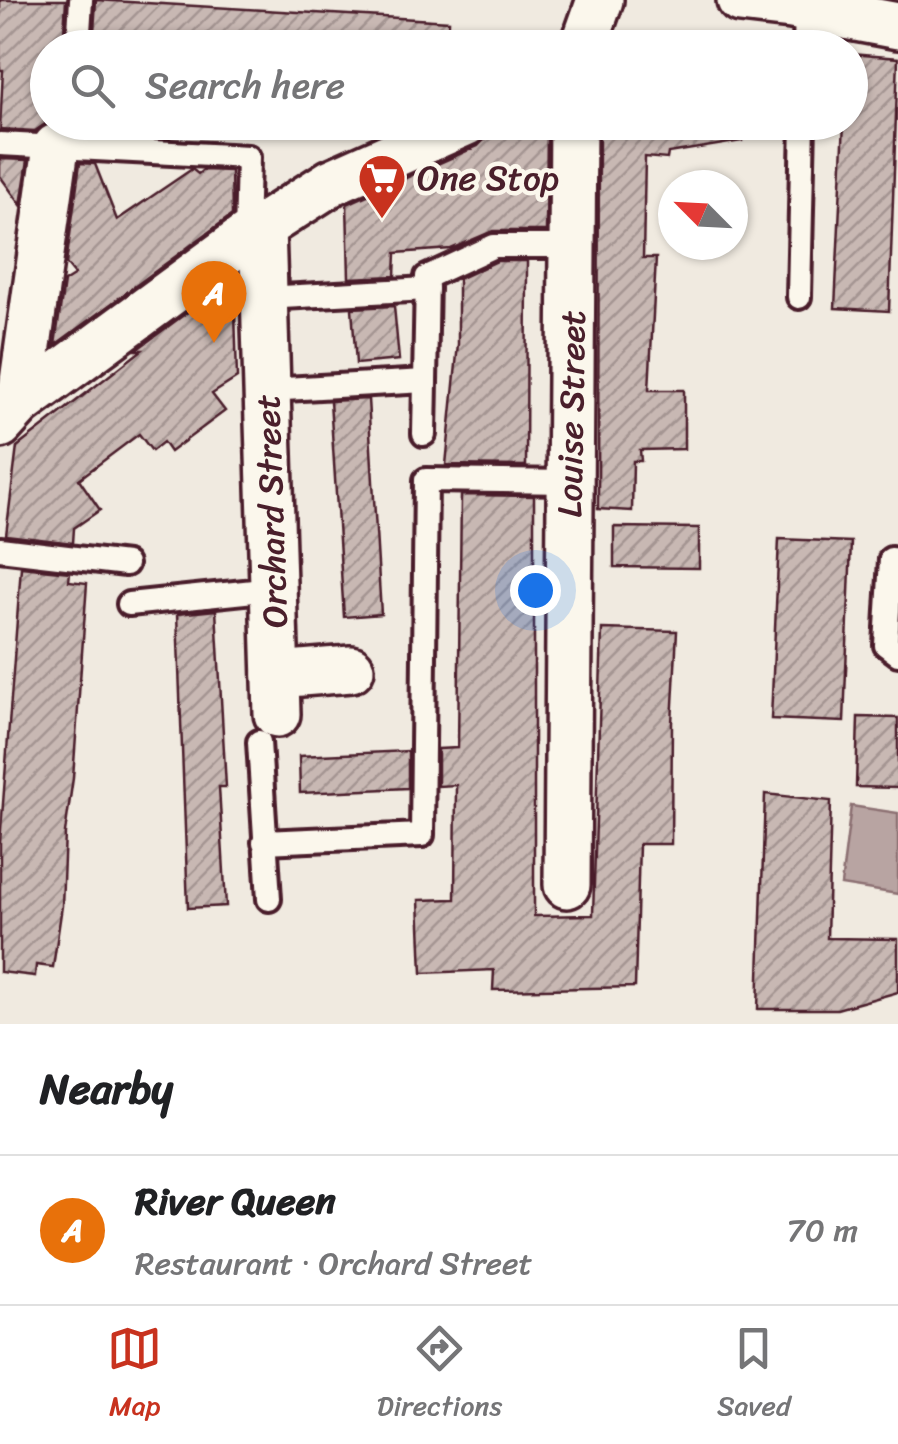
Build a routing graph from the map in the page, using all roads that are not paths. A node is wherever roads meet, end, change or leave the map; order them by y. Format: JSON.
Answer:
{"nodes":[{"id":1,"x":81,"y":0,"type":"edge"},
{"id":2,"x":600,"y":0,"type":"edge"},
{"id":3,"x":740,"y":0,"type":"edge"},
{"id":4,"x":799,"y":16,"type":"edge"},
{"id":5,"x":898,"y":26,"type":"edge"},
{"id":6,"x":79,"y":30,"type":"edge"},
{"id":7,"x":590,"y":30,"type":"edge"},
{"id":8,"x":54,"y":140,"type":"edge"},
{"id":9,"x":67,"y":140,"type":"edge"},
{"id":10,"x":77,"y":140,"type":"edge"},
{"id":11,"x":426,"y":140,"type":"edge"},
{"id":12,"x":573,"y":140,"type":"edge"},
{"id":13,"x":803,"y":140,"type":"edge"},
{"id":14,"x":0,"y":144,"type":"edge"},
{"id":15,"x":254,"y":232,"type":"junction"},
{"id":16,"x":572,"y":246,"type":"junction"},
{"id":17,"x":427,"y":289,"type":"junction"},
{"id":18,"x":799,"y":297,"type":"dead end"},
{"id":19,"x":264,"y":298,"type":"junction"},
{"id":20,"x":425,"y":381,"type":"junction"},
{"id":21,"x":267,"y":390,"type":"junction"},
{"id":22,"x":10,"y":414,"type":"edge"},
{"id":23,"x":424,"y":434,"type":"dead end"},
{"id":24,"x":570,"y":482,"type":"junction"},
{"id":25,"x":0,"y":549,"type":"edge"},
{"id":26,"x":891,"y":559,"type":"dead end"},
{"id":27,"x":126,"y":564,"type":"dead end"},
{"id":28,"x":273,"y":588,"type":"junction"},
{"id":29,"x":129,"y":604,"type":"dead end"},
{"id":30,"x":898,"y":654,"type":"edge"},
{"id":31,"x":351,"y":668,"type":"dead end"},
{"id":32,"x":271,"y":710,"type":"junction"},
{"id":33,"x":264,"y":842,"type":"junction"},
{"id":34,"x":566,"y":885,"type":"dead end"},
{"id":35,"x":268,"y":898,"type":"dead end"}],
"edges":[{"from":1,"to":6,"type":"lane"},
{"from":2,"to":7,"type":"street"},
{"from":3,"to":4,"type":"street"},
{"from":4,"to":5,"type":"street"},
{"from":8,"to":14,"type":"lane"},
{"from":9,"to":22,"type":"street"},
{"from":10,"to":15,"type":"lane"},
{"from":11,"to":15,"type":"street"},
{"from":12,"to":16,"type":"street","name":"Louise Street"},
{"from":13,"to":18,"type":"lane"},
{"from":15,"to":19,"type":"street","name":"Orchard Street"},
{"from":15,"to":22,"type":"street"},
{"from":16,"to":17,"type":"lane"},
{"from":16,"to":24,"type":"street","name":"Louise Street"},
{"from":17,"to":19,"type":"lane"},
{"from":17,"to":20,"type":"lane"},
{"from":19,"to":21,"type":"street","name":"Orchard Street"},
{"from":20,"to":21,"type":"lane"},
{"from":20,"to":23,"type":"lane"},
{"from":21,"to":28,"type":"street","name":"Orchard Street"},
{"from":24,"to":33,"type":"lane"},
{"from":24,"to":34,"type":"street","name":"Louise Street"},
{"from":25,"to":27,"type":"lane"},
{"from":26,"to":30,"type":"lane"},
{"from":28,"to":29,"type":"lane"},
{"from":28,"to":32,"type":"street","name":"Orchard Street"},
{"from":31,"to":32,"type":"street","name":"Orchard Street"},
{"from":32,"to":33,"type":"lane"},
{"from":33,"to":35,"type":"lane"}]}
